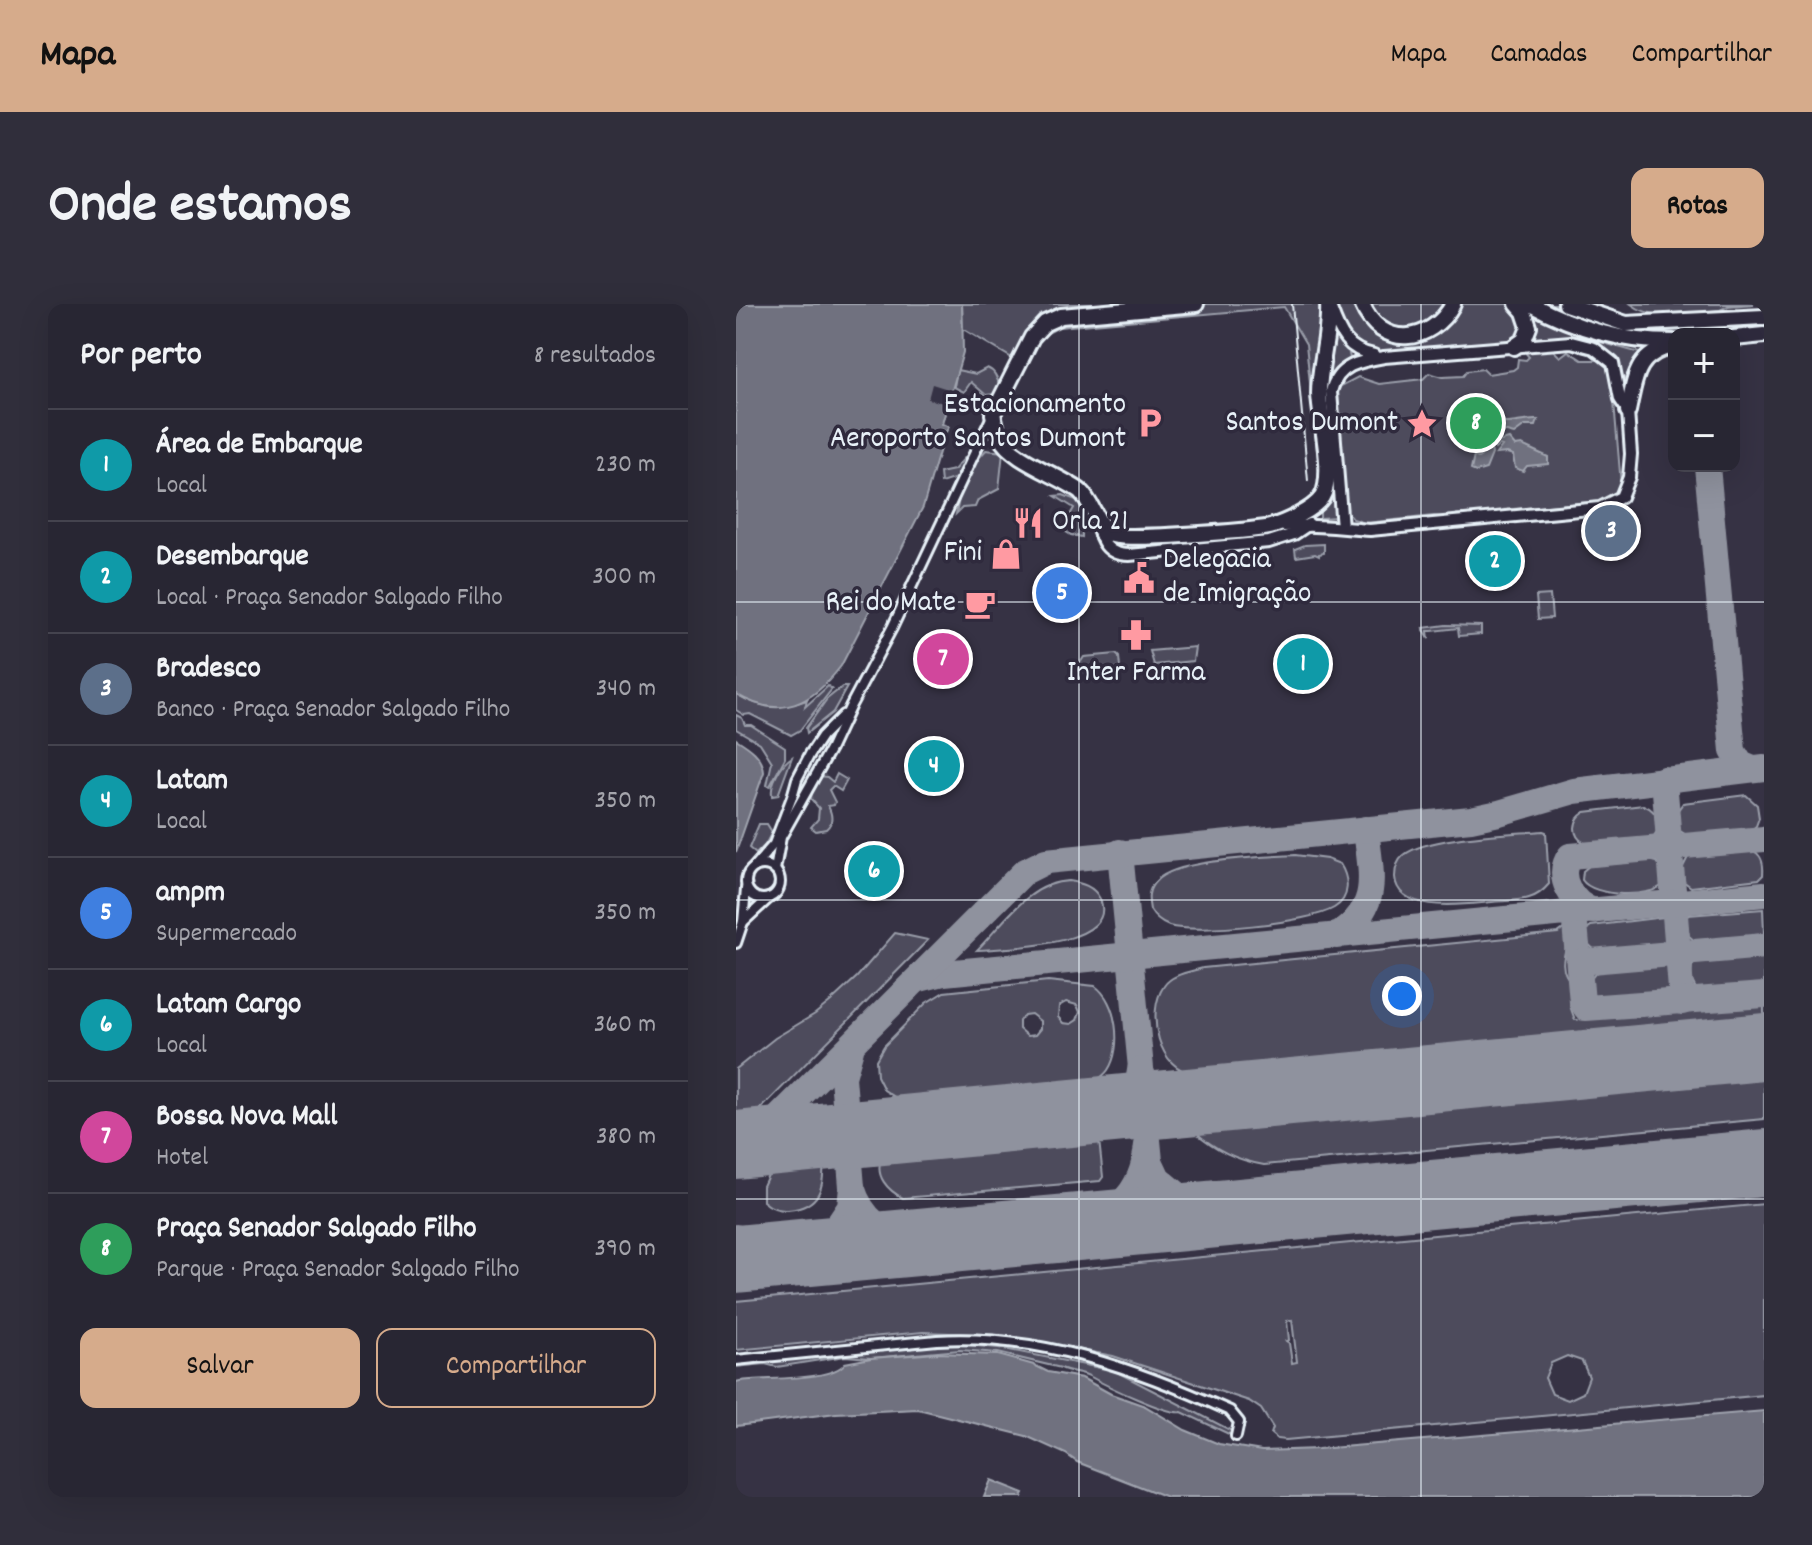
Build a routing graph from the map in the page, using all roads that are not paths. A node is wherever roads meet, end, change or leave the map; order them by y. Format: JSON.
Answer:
{"nodes":[{"id":1,"x":1196,"y":304,"type":"edge"},
{"id":2,"x":1328,"y":304,"type":"edge"},
{"id":3,"x":1362,"y":304,"type":"edge"},
{"id":4,"x":1453,"y":304,"type":"edge"},
{"id":5,"x":1517,"y":304,"type":"edge"},
{"id":6,"x":1531,"y":304,"type":"edge"},
{"id":7,"x":1566,"y":304,"type":"edge"},
{"id":8,"x":1592,"y":310,"type":"edge"},
{"id":9,"x":1764,"y":317,"type":"edge"},
{"id":10,"x":1764,"y":335,"type":"edge"},
{"id":11,"x":1740,"y":337,"type":"edge"},
{"id":12,"x":1668,"y":344,"type":"edge"},
{"id":13,"x":1514,"y":347,"type":"junction"},
{"id":14,"x":1668,"y":347,"type":"edge"},
{"id":15,"x":1384,"y":357,"type":"junction"},
{"id":16,"x":1628,"y":411,"type":"junction"},
{"id":17,"x":993,"y":414,"type":"junction"},
{"id":18,"x":1000,"y":439,"type":"junction"},
{"id":19,"x":978,"y":443,"type":"junction"},
{"id":20,"x":1090,"y":503,"type":"junction"},
{"id":21,"x":1340,"y":507,"type":"junction"},
{"id":22,"x":1309,"y":524,"type":"junction"},
{"id":23,"x":1270,"y":527,"type":"junction"},
{"id":24,"x":1342,"y":527,"type":"junction"},
{"id":25,"x":1359,"y":529,"type":"junction"},
{"id":26,"x":851,"y":705,"type":"junction"},
{"id":27,"x":754,"y":867,"type":"junction"},
{"id":28,"x":775,"y":870,"type":"junction"},
{"id":29,"x":747,"y":888,"type":"junction"},
{"id":30,"x":769,"y":898,"type":"junction"},
{"id":31,"x":743,"y":922,"type":"junction"},
{"id":32,"x":736,"y":943,"type":"edge"},
{"id":33,"x":736,"y":1360,"type":"edge"},
{"id":34,"x":1236,"y":1436,"type":"dead end"}],
"edges":[{"from":1,"to":17,"type":"main road"},
{"from":2,"to":15,"type":"street"},
{"from":2,"to":23,"type":"main road"},
{"from":3,"to":4,"type":"main road"},
{"from":5,"to":13,"type":"main road"},
{"from":6,"to":12,"type":"main road"},
{"from":7,"to":8,"type":"main road"},
{"from":8,"to":9,"type":"main road"},
{"from":10,"to":11,"type":"main road"},
{"from":13,"to":15,"type":"street"},
{"from":13,"to":16,"type":"street"},
{"from":14,"to":16,"type":"main road"},
{"from":15,"to":21,"type":"street"},
{"from":16,"to":25,"type":"street"},
{"from":17,"to":18,"type":"main road"},
{"from":17,"to":19,"type":"street"},
{"from":18,"to":19,"type":"street"},
{"from":18,"to":20,"type":"main road"},
{"from":19,"to":26,"type":"street"},
{"from":20,"to":22,"type":"street"},
{"from":20,"to":23,"type":"main road"},
{"from":21,"to":24,"type":"street"},
{"from":21,"to":25,"type":"street"},
{"from":22,"to":23,"type":"street"},
{"from":22,"to":24,"type":"street"},
{"from":24,"to":25,"type":"street"},
{"from":26,"to":27,"type":"street"},
{"from":26,"to":28,"type":"street"},
{"from":27,"to":28,"type":"street"},
{"from":27,"to":29,"type":"street"},
{"from":28,"to":30,"type":"street"},
{"from":29,"to":30,"type":"street"},
{"from":29,"to":31,"type":"street"},
{"from":30,"to":31,"type":"street"},
{"from":31,"to":32,"type":"street"},
{"from":33,"to":34,"type":"street"}]}
